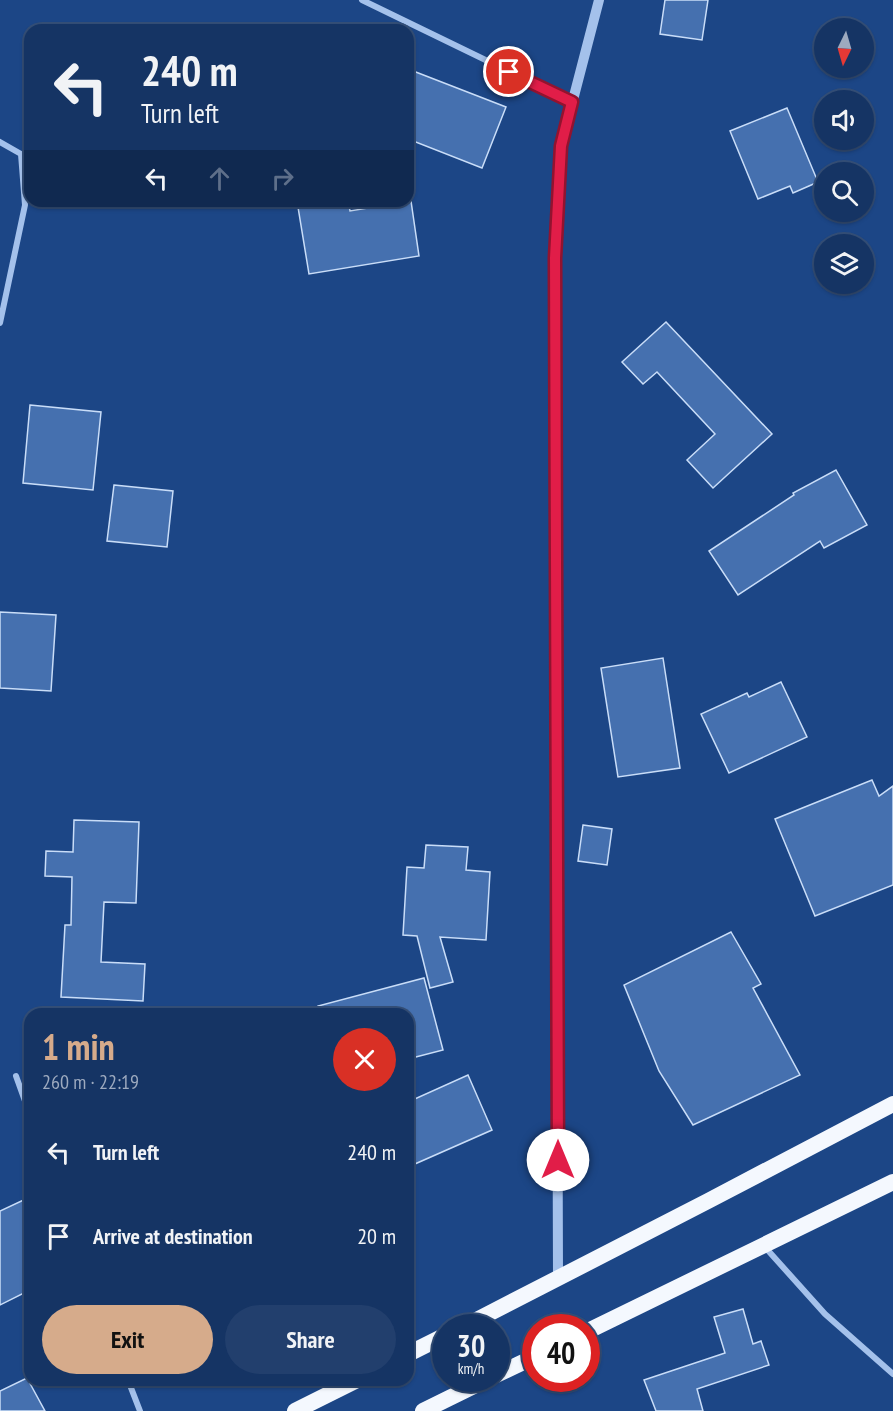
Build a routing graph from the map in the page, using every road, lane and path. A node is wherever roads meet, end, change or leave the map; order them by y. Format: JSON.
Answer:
{"nodes":[{"id":1,"x":362,"y":0,"type":"edge"},
{"id":2,"x":599,"y":0,"type":"edge"},
{"id":3,"x":411,"y":24,"type":"edge"},
{"id":4,"x":414,"y":25,"type":"edge"},
{"id":5,"x":572,"y":102,"type":"junction"},
{"id":6,"x":0,"y":142,"type":"edge"},
{"id":7,"x":24,"y":192,"type":"edge"},
{"id":8,"x":24,"y":207,"type":"edge"},
{"id":9,"x":0,"y":323,"type":"edge"},
{"id":10,"x":16,"y":1076,"type":"dead end"},
{"id":11,"x":24,"y":1098,"type":"edge"},
{"id":12,"x":893,"y":1104,"type":"edge"},
{"id":13,"x":893,"y":1182,"type":"edge"},
{"id":14,"x":763,"y":1246,"type":"junction"},
{"id":15,"x":558,"y":1278,"type":"junction"},
{"id":16,"x":488,"y":1314,"type":"edge"},
{"id":17,"x":600,"y":1325,"type":"edge"},
{"id":18,"x":432,"y":1342,"type":"edge"},
{"id":19,"x":414,"y":1351,"type":"edge"},
{"id":20,"x":893,"y":1374,"type":"edge"},
{"id":21,"x":130,"y":1386,"type":"edge"},
{"id":22,"x":345,"y":1386,"type":"edge"},
{"id":23,"x":462,"y":1392,"type":"edge"},
{"id":24,"x":140,"y":1411,"type":"edge"},
{"id":25,"x":295,"y":1411,"type":"edge"},
{"id":26,"x":423,"y":1411,"type":"edge"}],
"edges":[{"from":1,"to":3,"type":"street"},
{"from":2,"to":5,"type":"street"},
{"from":4,"to":5,"type":"street"},
{"from":5,"to":15,"type":"street"},
{"from":6,"to":7,"type":"street"},
{"from":8,"to":9,"type":"street"},
{"from":10,"to":11,"type":"street"},
{"from":12,"to":15,"type":"highway"},
{"from":13,"to":14,"type":"highway"},
{"from":14,"to":17,"type":"highway"},
{"from":14,"to":20,"type":"street"},
{"from":15,"to":16,"type":"highway"},
{"from":18,"to":19,"type":"highway"},
{"from":21,"to":24,"type":"street"},
{"from":22,"to":25,"type":"highway"},
{"from":23,"to":26,"type":"highway"}]}
